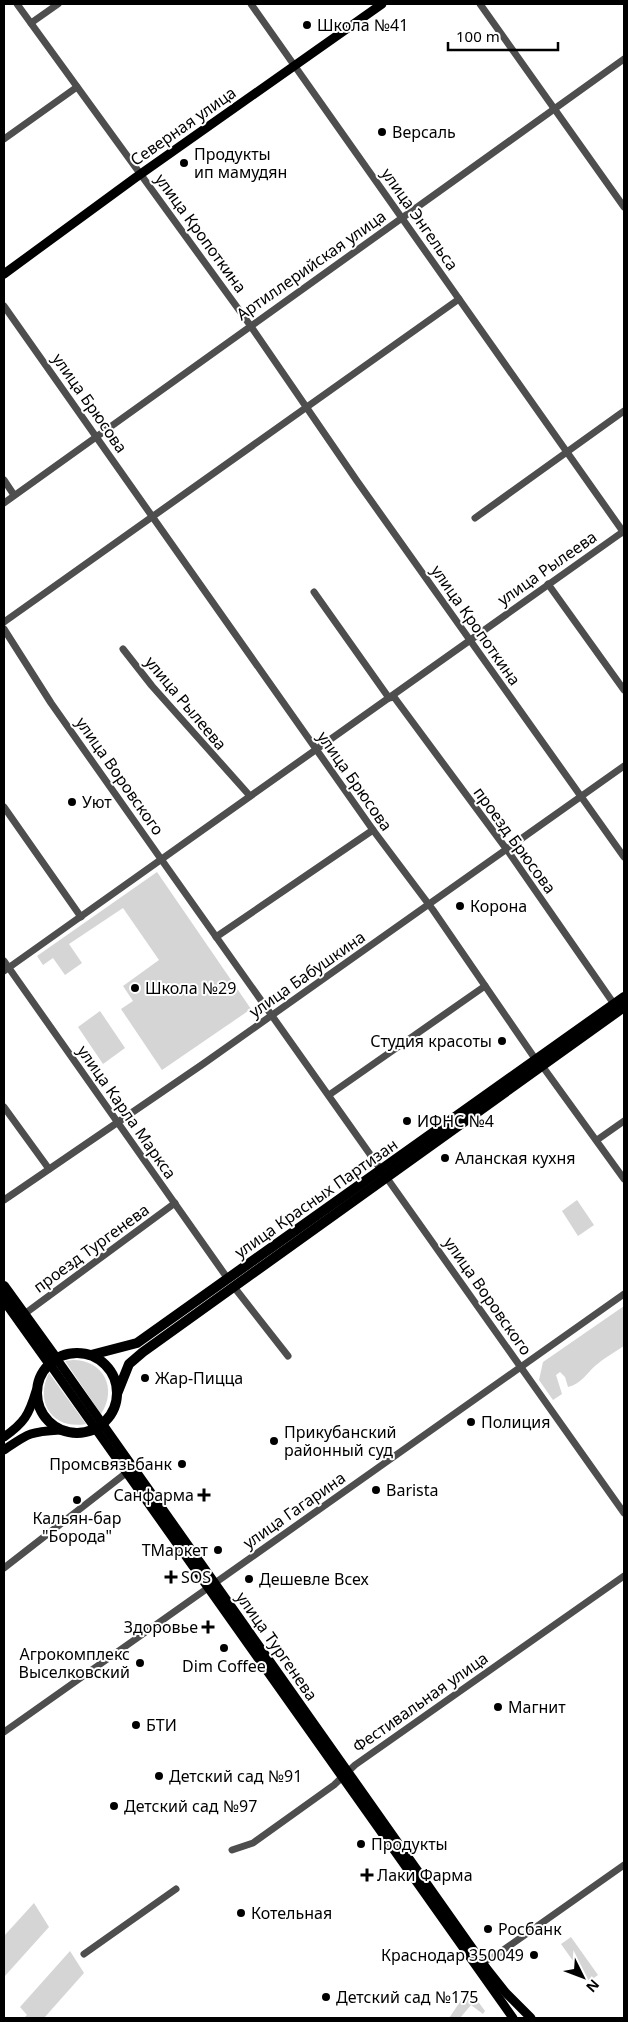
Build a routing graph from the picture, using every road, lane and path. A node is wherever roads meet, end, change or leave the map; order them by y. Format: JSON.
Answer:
{"nodes":[{"id":1,"x":17,"y":4,"type":"edge"},
{"id":2,"x":58,"y":4,"type":"edge"},
{"id":3,"x":251,"y":4,"type":"edge"},
{"id":4,"x":382,"y":4,"type":"edge"},
{"id":5,"x":480,"y":4,"type":"edge"},
{"id":6,"x":31,"y":23,"type":"junction"},
{"id":7,"x":624,"y":59,"type":"edge"},
{"id":8,"x":294,"y":65,"type":"junction"},
{"id":9,"x":77,"y":87,"type":"junction"},
{"id":10,"x":554,"y":108,"type":"junction"},
{"id":11,"x":4,"y":140,"type":"edge"},
{"id":12,"x":141,"y":174,"type":"junction"},
{"id":13,"x":624,"y":207,"type":"edge"},
{"id":14,"x":402,"y":218,"type":"junction"},
{"id":15,"x":4,"y":274,"type":"edge"},
{"id":16,"x":459,"y":299,"type":"junction"},
{"id":17,"x":4,"y":306,"type":"edge"},
{"id":18,"x":250,"y":325,"type":"junction"},
{"id":19,"x":308,"y":407,"type":"junction"},
{"id":20,"x":624,"y":411,"type":"edge"},
{"id":21,"x":97,"y":436,"type":"junction"},
{"id":22,"x":566,"y":451,"type":"junction"},
{"id":23,"x":4,"y":480,"type":"edge"},
{"id":24,"x":14,"y":495,"type":"junction"},
{"id":25,"x":4,"y":502,"type":"edge"},
{"id":26,"x":152,"y":517,"type":"junction"},
{"id":27,"x":475,"y":518,"type":"dead end"},
{"id":28,"x":624,"y":532,"type":"edge"},
{"id":29,"x":548,"y":584,"type":"junction"},
{"id":30,"x":314,"y":592,"type":"dead end"},
{"id":31,"x":4,"y":622,"type":"edge"},
{"id":32,"x":4,"y":630,"type":"edge"},
{"id":33,"x":470,"y":640,"type":"junction"},
{"id":34,"x":123,"y":649,"type":"dead end"},
{"id":35,"x":624,"y":690,"type":"edge"},
{"id":36,"x":389,"y":698,"type":"junction"},
{"id":37,"x":316,"y":749,"type":"junction"},
{"id":38,"x":624,"y":766,"type":"edge"},
{"id":39,"x":250,"y":796,"type":"junction"},
{"id":40,"x":582,"y":796,"type":"junction"},
{"id":41,"x":4,"y":808,"type":"edge"},
{"id":42,"x":373,"y":830,"type":"junction"},
{"id":43,"x":507,"y":850,"type":"junction"},
{"id":44,"x":624,"y":857,"type":"edge"},
{"id":45,"x":161,"y":859,"type":"junction"},
{"id":46,"x":429,"y":904,"type":"junction"},
{"id":47,"x":81,"y":917,"type":"junction"},
{"id":48,"x":216,"y":937,"type":"junction"},
{"id":49,"x":5,"y":967,"type":"edge"},
{"id":50,"x":485,"y":986,"type":"junction"},
{"id":51,"x":624,"y":997,"type":"edge"},
{"id":52,"x":619,"y":1006,"type":"edge"},
{"id":53,"x":272,"y":1016,"type":"junction"},
{"id":54,"x":540,"y":1063,"type":"junction"},
{"id":55,"x":328,"y":1095,"type":"junction"},
{"id":56,"x":4,"y":1106,"type":"edge"},
{"id":57,"x":117,"y":1121,"type":"junction"},
{"id":58,"x":624,"y":1121,"type":"edge"},
{"id":59,"x":597,"y":1140,"type":"junction"},
{"id":60,"x":49,"y":1169,"type":"junction"},
{"id":61,"x":384,"y":1173,"type":"junction"},
{"id":62,"x":624,"y":1178,"type":"edge"},
{"id":63,"x":4,"y":1200,"type":"edge"},
{"id":64,"x":175,"y":1203,"type":"junction"},
{"id":65,"x":231,"y":1283,"type":"junction"},
{"id":66,"x":4,"y":1286,"type":"edge"},
{"id":67,"x":624,"y":1294,"type":"edge"},
{"id":68,"x":4,"y":1300,"type":"edge"},
{"id":69,"x":24,"y":1315,"type":"junction"},
{"id":70,"x":92,"y":1355,"type":"junction"},
{"id":71,"x":288,"y":1356,"type":"dead end"},
{"id":72,"x":53,"y":1361,"type":"junction"},
{"id":73,"x":522,"y":1367,"type":"junction"},
{"id":74,"x":36,"y":1392,"type":"junction"},
{"id":75,"x":117,"y":1394,"type":"junction"},
{"id":76,"x":99,"y":1426,"type":"junction"},
{"id":77,"x":60,"y":1430,"type":"junction"},
{"id":78,"x":4,"y":1437,"type":"edge"},
{"id":79,"x":4,"y":1450,"type":"edge"},
{"id":80,"x":126,"y":1473,"type":"junction"},
{"id":81,"x":624,"y":1513,"type":"edge"},
{"id":82,"x":4,"y":1568,"type":"edge"},
{"id":83,"x":624,"y":1576,"type":"edge"},
{"id":84,"x":211,"y":1586,"type":"junction"},
{"id":85,"x":4,"y":1732,"type":"edge"},
{"id":86,"x":344,"y":1774,"type":"junction"},
{"id":87,"x":232,"y":1850,"type":"dead end"},
{"id":88,"x":624,"y":1865,"type":"edge"},
{"id":89,"x":176,"y":1889,"type":"dead end"},
{"id":90,"x":84,"y":1954,"type":"dead end"},
{"id":91,"x":479,"y":1963,"type":"junction"},
{"id":92,"x":513,"y":2018,"type":"edge"},
{"id":93,"x":531,"y":2018,"type":"edge"}],
"edges":[{"from":1,"to":6,"type":"street","name":"улица Кропоткина"},
{"from":2,"to":6,"type":"street"},
{"from":3,"to":8,"type":"street","name":"улица Энгельса"},
{"from":4,"to":8,"type":"main road","name":"Северная улица"},
{"from":5,"to":10,"type":"street"},
{"from":6,"to":9,"type":"street","name":"улица Кропоткина"},
{"from":7,"to":10,"type":"street","name":"Артиллерийская улица"},
{"from":8,"to":12,"type":"main road","name":"Северная улица"},
{"from":8,"to":14,"type":"street","name":"улица Энгельса"},
{"from":9,"to":11,"type":"street"},
{"from":9,"to":12,"type":"street","name":"улица Кропоткина"},
{"from":10,"to":13,"type":"street"},
{"from":10,"to":14,"type":"street","name":"Артиллерийская улица"},
{"from":12,"to":15,"type":"main road","name":"Северная улица"},
{"from":12,"to":18,"type":"street","name":"улица Кропоткина"},
{"from":14,"to":16,"type":"street","name":"улица Энгельса"},
{"from":14,"to":18,"type":"street","name":"Артиллерийская улица"},
{"from":16,"to":19,"type":"street"},
{"from":16,"to":22,"type":"street","name":"улица Энгельса"},
{"from":17,"to":21,"type":"street","name":"улица Брюсова"},
{"from":18,"to":19,"type":"street","name":"улица Кропоткина"},
{"from":18,"to":21,"type":"street","name":"Артиллерийская улица"},
{"from":19,"to":26,"type":"street"},
{"from":19,"to":33,"type":"street","name":"улица Кропоткина"},
{"from":20,"to":22,"type":"street"},
{"from":21,"to":24,"type":"street","name":"Артиллерийская улица"},
{"from":21,"to":26,"type":"street","name":"улица Брюсова"},
{"from":22,"to":27,"type":"street"},
{"from":22,"to":28,"type":"street","name":"улица Энгельса"},
{"from":23,"to":24,"type":"street"},
{"from":24,"to":25,"type":"street","name":"Артиллерийская улица"},
{"from":26,"to":31,"type":"street"},
{"from":26,"to":37,"type":"street","name":"улица Брюсова"},
{"from":28,"to":29,"type":"street","name":"улица Рылеева"},
{"from":29,"to":33,"type":"street","name":"улица Рылеева"},
{"from":29,"to":35,"type":"street"},
{"from":30,"to":36,"type":"street"},
{"from":32,"to":45,"type":"street","name":"улица Воровского"},
{"from":33,"to":36,"type":"street","name":"улица Рылеева"},
{"from":33,"to":40,"type":"street","name":"улица Кропоткина"},
{"from":34,"to":39,"type":"street","name":"улица Рылеева"},
{"from":36,"to":37,"type":"street","name":"улица Рылеева"},
{"from":36,"to":43,"type":"street","name":"проезд Брюсова"},
{"from":37,"to":39,"type":"street","name":"улица Рылеева"},
{"from":37,"to":42,"type":"street","name":"улица Брюсова"},
{"from":38,"to":40,"type":"street","name":"улица Бабушкина"},
{"from":39,"to":45,"type":"street","name":"улица Рылеева"},
{"from":40,"to":43,"type":"street","name":"улица Бабушкина"},
{"from":40,"to":44,"type":"street","name":"улица Кропоткина"},
{"from":41,"to":47,"type":"street"},
{"from":42,"to":46,"type":"street","name":"улица Брюсова"},
{"from":42,"to":48,"type":"street"},
{"from":43,"to":46,"type":"street","name":"улица Бабушкина"},
{"from":43,"to":52,"type":"street","name":"проезд Брюсова"},
{"from":45,"to":47,"type":"street","name":"улица Рылеева"},
{"from":45,"to":48,"type":"street","name":"улица Воровского"},
{"from":46,"to":50,"type":"street","name":"улица Брюсова"},
{"from":46,"to":53,"type":"street","name":"улица Бабушкина"},
{"from":47,"to":49,"type":"street","name":"улица Рылеева"},
{"from":48,"to":53,"type":"street","name":"улица Воровского"},
{"from":49,"to":57,"type":"street","name":"улица Карла Маркса"},
{"from":50,"to":54,"type":"street","name":"улица Брюсова"},
{"from":50,"to":55,"type":"street"},
{"from":51,"to":52,"type":"highway","name":"улица Красных Партизан"},
{"from":52,"to":54,"type":"highway","name":"улица Красных Партизан"},
{"from":53,"to":55,"type":"street","name":"улица Воровского"},
{"from":53,"to":57,"type":"street","name":"улица Бабушкина"},
{"from":54,"to":59,"type":"street","name":"улица Брюсова"},
{"from":54,"to":61,"type":"highway","name":"улица Красных Партизан"},
{"from":55,"to":61,"type":"street","name":"улица Воровского"},
{"from":56,"to":60,"type":"street"},
{"from":57,"to":60,"type":"street","name":"улица Бабушкина"},
{"from":57,"to":64,"type":"street","name":"улица Карла Маркса"},
{"from":58,"to":59,"type":"street"},
{"from":59,"to":62,"type":"street","name":"улица Брюсова"},
{"from":60,"to":63,"type":"street","name":"улица Бабушкина"},
{"from":61,"to":65,"type":"highway","name":"улица Красных Партизан"},
{"from":61,"to":73,"type":"street","name":"улица Воровского"},
{"from":64,"to":65,"type":"street","name":"улица Карла Маркса"},
{"from":64,"to":69,"type":"street","name":"проезд Тургенева"},
{"from":65,"to":70,"type":"highway","name":"улица Красных Партизан"},
{"from":65,"to":71,"type":"street","name":"улица Карла Маркса"},
{"from":65,"to":75,"type":"highway","name":"улица Красных Партизан"},
{"from":66,"to":69,"type":"highway","name":"улица Тургенева"},
{"from":67,"to":73,"type":"street","name":"улица Гагарина"},
{"from":68,"to":72,"type":"highway","name":"улица Тургенева"},
{"from":69,"to":72,"type":"highway","name":"улица Тургенева"},
{"from":70,"to":72,"type":"highway","name":"улица Красных Партизан"},
{"from":70,"to":75,"type":"highway"},
{"from":72,"to":74,"type":"highway"},
{"from":72,"to":76,"type":"main road","name":"улица Тургенева"},
{"from":73,"to":81,"type":"street","name":"улица Воровского"},
{"from":73,"to":84,"type":"street","name":"улица Гагарина"},
{"from":74,"to":77,"type":"highway"},
{"from":74,"to":78,"type":"main road"},
{"from":75,"to":76,"type":"highway","name":"улица Красных Партизан"},
{"from":76,"to":77,"type":"highway"},
{"from":76,"to":80,"type":"main road","name":"улица Тургенева"},
{"from":76,"to":84,"type":"main road","name":"улица Тургенева"},
{"from":77,"to":79,"type":"main road"},
{"from":80,"to":82,"type":"street"},
{"from":80,"to":84,"type":"main road","name":"улица Тургенева"},
{"from":83,"to":86,"type":"street","name":"Фестивальная улица"},
{"from":84,"to":85,"type":"street","name":"улица Гагарина"},
{"from":84,"to":86,"type":"main road","name":"улица Тургенева"},
{"from":86,"to":87,"type":"street","name":"Фестивальная улица"},
{"from":86,"to":91,"type":"main road","name":"улица Тургенева"},
{"from":88,"to":91,"type":"street"},
{"from":89,"to":90,"type":"street"},
{"from":91,"to":92,"type":"main road","name":"улица Тургенева"},
{"from":91,"to":93,"type":"main road","name":"улица Тургенева"}]}
